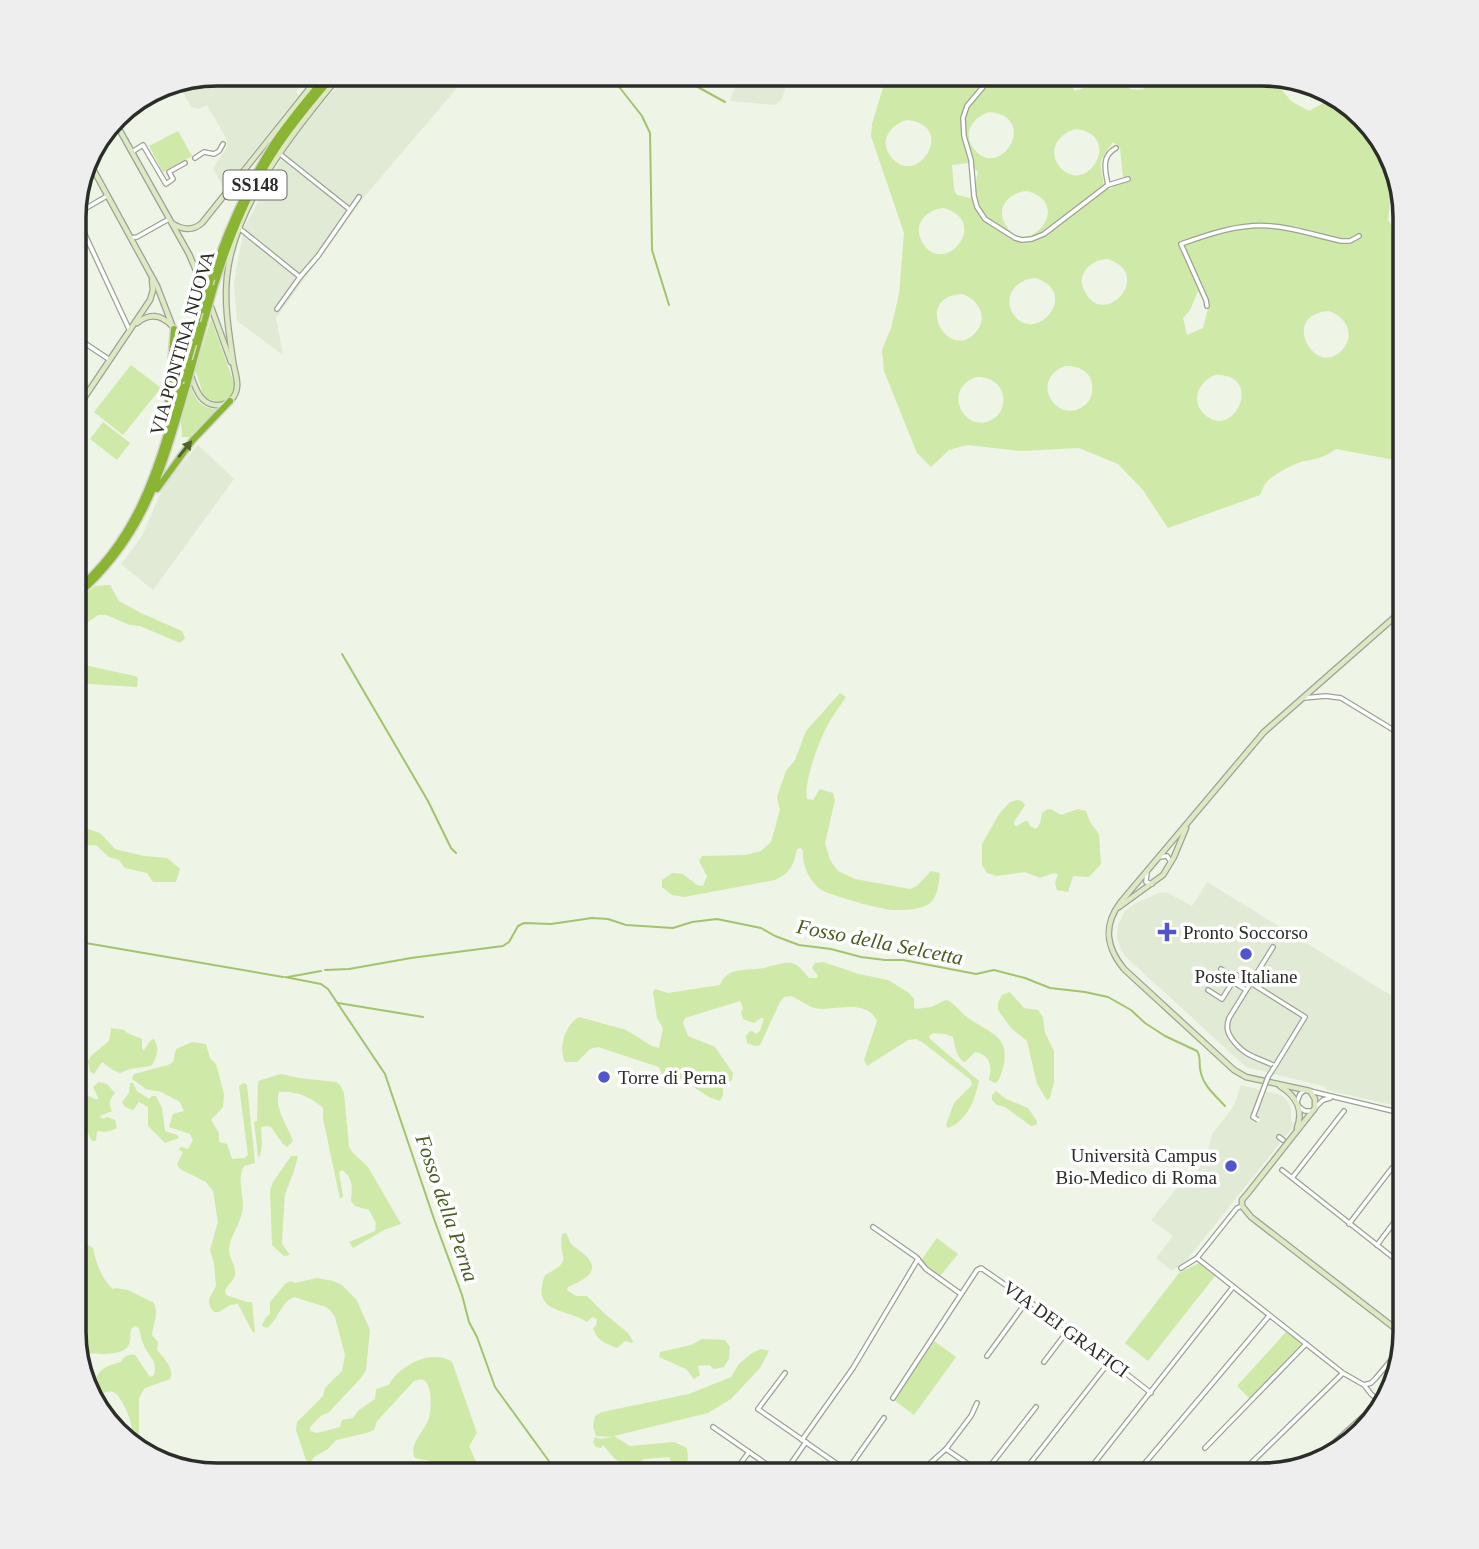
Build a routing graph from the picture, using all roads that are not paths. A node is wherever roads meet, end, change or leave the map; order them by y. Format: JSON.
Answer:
{"nodes":[{"id":1,"x":311,"y":86,"type":"edge"},
{"id":2,"x":320,"y":86,"type":"edge"},
{"id":3,"x":322,"y":86,"type":"edge"},
{"id":4,"x":331,"y":86,"type":"edge"},
{"id":5,"x":984,"y":86,"type":"edge"},
{"id":6,"x":316,"y":92,"type":"junction"},
{"id":7,"x":289,"y":114,"type":"junction"},
{"id":8,"x":119,"y":130,"type":"edge"},
{"id":9,"x":223,"y":144,"type":"dead end"},
{"id":10,"x":1116,"y":148,"type":"dead end"},
{"id":11,"x":132,"y":152,"type":"junction"},
{"id":12,"x":279,"y":154,"type":"junction"},
{"id":13,"x":195,"y":158,"type":"dead end"},
{"id":14,"x":185,"y":163,"type":"dead end"},
{"id":15,"x":94,"y":171,"type":"edge"},
{"id":16,"x":1128,"y":179,"type":"dead end"},
{"id":17,"x":1108,"y":184,"type":"junction"},
{"id":18,"x":107,"y":196,"type":"junction"},
{"id":19,"x":359,"y":197,"type":"dead end"},
{"id":20,"x":86,"y":207,"type":"edge"},
{"id":21,"x":349,"y":209,"type":"junction"},
{"id":22,"x":170,"y":221,"type":"junction"},
{"id":23,"x":240,"y":228,"type":"junction"},
{"id":24,"x":86,"y":235,"type":"edge"},
{"id":25,"x":1359,"y":236,"type":"dead end"},
{"id":26,"x":131,"y":237,"type":"junction"},
{"id":27,"x":150,"y":272,"type":"junction"},
{"id":28,"x":300,"y":277,"type":"junction"},
{"id":29,"x":226,"y":306,"type":"junction"},
{"id":30,"x":1207,"y":306,"type":"dead end"},
{"id":31,"x":277,"y":309,"type":"dead end"},
{"id":32,"x":212,"y":311,"type":"junction"},
{"id":33,"x":132,"y":329,"type":"junction"},
{"id":34,"x":174,"y":329,"type":"junction"},
{"id":35,"x":86,"y":345,"type":"edge"},
{"id":36,"x":111,"y":360,"type":"junction"},
{"id":37,"x":234,"y":369,"type":"junction"},
{"id":38,"x":185,"y":382,"type":"junction"},
{"id":39,"x":86,"y":396,"type":"edge"},
{"id":40,"x":232,"y":399,"type":"junction"},
{"id":41,"x":164,"y":444,"type":"junction"},
{"id":42,"x":148,"y":502,"type":"junction"},
{"id":43,"x":86,"y":580,"type":"edge"},
{"id":44,"x":86,"y":588,"type":"edge"},
{"id":45,"x":1393,"y":619,"type":"edge"},
{"id":46,"x":1303,"y":698,"type":"junction"},
{"id":47,"x":1393,"y":730,"type":"edge"},
{"id":48,"x":1192,"y":818,"type":"junction"},
{"id":49,"x":1159,"y":857,"type":"junction"},
{"id":50,"x":1171,"y":862,"type":"junction"},
{"id":51,"x":1147,"y":870,"type":"junction"},
{"id":52,"x":1152,"y":884,"type":"junction"},
{"id":53,"x":1115,"y":909,"type":"junction"},
{"id":54,"x":1273,"y":947,"type":"dead end"},
{"id":55,"x":1221,"y":969,"type":"dead end"},
{"id":56,"x":1237,"y":975,"type":"dead end"},
{"id":57,"x":1233,"y":981,"type":"junction"},
{"id":58,"x":1251,"y":983,"type":"junction"},
{"id":59,"x":1208,"y":990,"type":"dead end"},
{"id":60,"x":1246,"y":990,"type":"junction"},
{"id":61,"x":1275,"y":1066,"type":"junction"},
{"id":62,"x":1276,"y":1084,"type":"junction"},
{"id":63,"x":1308,"y":1090,"type":"junction"},
{"id":64,"x":1336,"y":1098,"type":"junction"},
{"id":65,"x":1298,"y":1105,"type":"junction"},
{"id":66,"x":1314,"y":1109,"type":"junction"},
{"id":67,"x":1344,"y":1111,"type":"dead end"},
{"id":68,"x":1393,"y":1111,"type":"edge"},
{"id":69,"x":1258,"y":1120,"type":"dead end"},
{"id":70,"x":1294,"y":1135,"type":"junction"},
{"id":71,"x":1392,"y":1168,"type":"dead end"},
{"id":72,"x":1282,"y":1170,"type":"dead end"},
{"id":73,"x":1292,"y":1178,"type":"junction"},
{"id":74,"x":1242,"y":1206,"type":"junction"},
{"id":75,"x":1349,"y":1224,"type":"junction"},
{"id":76,"x":1393,"y":1225,"type":"edge"},
{"id":77,"x":873,"y":1227,"type":"dead end"},
{"id":78,"x":1377,"y":1245,"type":"junction"},
{"id":79,"x":1393,"y":1257,"type":"edge"},
{"id":80,"x":1196,"y":1258,"type":"junction"},
{"id":81,"x":918,"y":1259,"type":"junction"},
{"id":82,"x":1181,"y":1269,"type":"dead end"},
{"id":83,"x":1233,"y":1287,"type":"junction"},
{"id":84,"x":961,"y":1294,"type":"junction"},
{"id":85,"x":1028,"y":1300,"type":"junction"},
{"id":86,"x":1269,"y":1316,"type":"junction"},
{"id":87,"x":1393,"y":1327,"type":"edge"},
{"id":88,"x":1069,"y":1329,"type":"junction"},
{"id":89,"x":1306,"y":1344,"type":"junction"},
{"id":90,"x":987,"y":1356,"type":"dead end"},
{"id":91,"x":1110,"y":1361,"type":"junction"},
{"id":92,"x":1390,"y":1361,"type":"edge"},
{"id":93,"x":1044,"y":1362,"type":"dead end"},
{"id":94,"x":785,"y":1373,"type":"dead end"},
{"id":95,"x":1343,"y":1373,"type":"junction"},
{"id":96,"x":1364,"y":1385,"type":"junction"},
{"id":97,"x":1151,"y":1393,"type":"junction"},
{"id":98,"x":893,"y":1398,"type":"dead end"},
{"id":99,"x":1376,"y":1399,"type":"edge"},
{"id":100,"x":977,"y":1403,"type":"dead end"},
{"id":101,"x":1036,"y":1407,"type":"dead end"},
{"id":102,"x":884,"y":1418,"type":"dead end"},
{"id":103,"x":713,"y":1427,"type":"dead end"},
{"id":104,"x":804,"y":1441,"type":"junction"},
{"id":105,"x":1205,"y":1448,"type":"dead end"},
{"id":106,"x":946,"y":1449,"type":"junction"},
{"id":107,"x":749,"y":1452,"type":"junction"},
{"id":108,"x":741,"y":1463,"type":"edge"},
{"id":109,"x":765,"y":1463,"type":"edge"},
{"id":110,"x":790,"y":1463,"type":"edge"},
{"id":111,"x":836,"y":1463,"type":"edge"},
{"id":112,"x":853,"y":1463,"type":"edge"},
{"id":113,"x":931,"y":1463,"type":"edge"},
{"id":114,"x":966,"y":1463,"type":"edge"},
{"id":115,"x":993,"y":1463,"type":"edge"},
{"id":116,"x":1030,"y":1463,"type":"edge"},
{"id":117,"x":1095,"y":1463,"type":"edge"},
{"id":118,"x":1145,"y":1463,"type":"edge"},
{"id":119,"x":1252,"y":1463,"type":"edge"}],
"edges":[{"from":1,"to":7,"type":"street"},
{"from":2,"to":6,"type":"highway","number":"SS148"},
{"from":3,"to":6,"type":"highway","number":"SS148"},
{"from":4,"to":12,"type":"street"},
{"from":5,"to":17,"type":"street"},
{"from":6,"to":7,"type":"highway"},
{"from":6,"to":38,"type":"highway","name":"VIA PONTINA NUOVA","number":"SS148","bridge":true},
{"from":6,"to":38,"type":"highway","name":"VIA PONTINA NUOVA","number":"SS148","bridge":true},
{"from":7,"to":22,"type":"street"},
{"from":8,"to":11,"type":"street"},
{"from":9,"to":13,"type":"street"},
{"from":10,"to":17,"type":"street"},
{"from":11,"to":14,"type":"street"},
{"from":11,"to":22,"type":"street"},
{"from":12,"to":21,"type":"street"},
{"from":12,"to":23,"type":"street"},
{"from":15,"to":18,"type":"street"},
{"from":16,"to":17,"type":"street"},
{"from":18,"to":20,"type":"street"},
{"from":18,"to":26,"type":"street"},
{"from":19,"to":21,"type":"street"},
{"from":21,"to":28,"type":"street"},
{"from":22,"to":26,"type":"street"},
{"from":22,"to":32,"type":"street"},
{"from":23,"to":28,"type":"street"},
{"from":23,"to":29,"type":"street"},
{"from":24,"to":33,"type":"street"},
{"from":25,"to":30,"type":"street"},
{"from":26,"to":27,"type":"street"},
{"from":27,"to":33,"type":"street"},
{"from":27,"to":34,"type":"street"},
{"from":28,"to":31,"type":"street"},
{"from":29,"to":32,"type":"street"},
{"from":29,"to":37,"type":"street"},
{"from":32,"to":37,"type":"street"},
{"from":33,"to":34,"type":"street"},
{"from":33,"to":36,"type":"street"},
{"from":34,"to":40,"type":"street"},
{"from":34,"to":41,"type":"highway"},
{"from":35,"to":36,"type":"street"},
{"from":36,"to":39,"type":"street"},
{"from":37,"to":40,"type":"street"},
{"from":38,"to":41,"type":"highway","name":"VIA PONTINA NUOVA","number":"SS148"},
{"from":38,"to":42,"type":"highway","name":"VIA PONTINA NUOVA","number":"SS148"},
{"from":42,"to":40,"type":"highway","one_way":true},
{"from":41,"to":43,"type":"highway","name":"VIA PONTINA NUOVA","number":"SS148"},
{"from":42,"to":44,"type":"highway","name":"VIA PONTINA NUOVA","number":"SS148"},
{"from":45,"to":46,"type":"street"},
{"from":46,"to":47,"type":"street"},
{"from":46,"to":48,"type":"street"},
{"from":48,"to":49,"type":"street"},
{"from":48,"to":50,"type":"street"},
{"from":49,"to":50,"type":"street"},
{"from":49,"to":51,"type":"street"},
{"from":50,"to":52,"type":"street"},
{"from":51,"to":52,"type":"street"},
{"from":51,"to":53,"type":"street"},
{"from":52,"to":53,"type":"street"},
{"from":53,"to":62,"type":"street"},
{"from":54,"to":58,"type":"street"},
{"from":55,"to":57,"type":"street"},
{"from":56,"to":57,"type":"street"},
{"from":57,"to":59,"type":"street"},
{"from":57,"to":60,"type":"street"},
{"from":58,"to":60,"type":"street"},
{"from":58,"to":61,"type":"street"},
{"from":60,"to":61,"type":"street"},
{"from":61,"to":69,"type":"street","bridge":true},
{"from":62,"to":63,"type":"street"},
{"from":62,"to":65,"type":"street"},
{"from":63,"to":64,"type":"street"},
{"from":63,"to":65,"type":"street"},
{"from":63,"to":66,"type":"street"},
{"from":64,"to":66,"type":"street"},
{"from":64,"to":68,"type":"street"},
{"from":65,"to":66,"type":"street"},
{"from":65,"to":70,"type":"street"},
{"from":66,"to":70,"type":"street"},
{"from":67,"to":73,"type":"street"},
{"from":70,"to":74,"type":"street"},
{"from":71,"to":75,"type":"street"},
{"from":72,"to":73,"type":"street"},
{"from":73,"to":75,"type":"street"},
{"from":74,"to":80,"type":"street"},
{"from":74,"to":87,"type":"street"},
{"from":75,"to":78,"type":"street"},
{"from":76,"to":78,"type":"street"},
{"from":77,"to":81,"type":"street"},
{"from":78,"to":79,"type":"street"},
{"from":80,"to":82,"type":"street"},
{"from":80,"to":83,"type":"street"},
{"from":81,"to":84,"type":"street"},
{"from":81,"to":104,"type":"street"},
{"from":83,"to":86,"type":"street"},
{"from":83,"to":97,"type":"street"},
{"from":84,"to":85,"type":"street","name":"VIA DEI GRAFICI"},
{"from":84,"to":98,"type":"street"},
{"from":85,"to":88,"type":"street","name":"VIA DEI GRAFICI"},
{"from":85,"to":90,"type":"street"},
{"from":86,"to":89,"type":"street"},
{"from":86,"to":118,"type":"street"},
{"from":88,"to":91,"type":"street","name":"VIA DEI GRAFICI"},
{"from":88,"to":93,"type":"street"},
{"from":89,"to":95,"type":"street"},
{"from":89,"to":105,"type":"street"},
{"from":91,"to":97,"type":"street","name":"VIA DEI GRAFICI"},
{"from":91,"to":116,"type":"street"},
{"from":92,"to":96,"type":"street"},
{"from":94,"to":104,"type":"street"},
{"from":95,"to":96,"type":"street"},
{"from":95,"to":119,"type":"street"},
{"from":96,"to":99,"type":"street"},
{"from":97,"to":117,"type":"street"},
{"from":100,"to":106,"type":"street"},
{"from":101,"to":115,"type":"street"},
{"from":102,"to":112,"type":"street"},
{"from":103,"to":107,"type":"street"},
{"from":104,"to":110,"type":"street"},
{"from":104,"to":111,"type":"street"},
{"from":106,"to":113,"type":"street"},
{"from":106,"to":114,"type":"street"},
{"from":107,"to":108,"type":"street"},
{"from":107,"to":109,"type":"street"}]}
